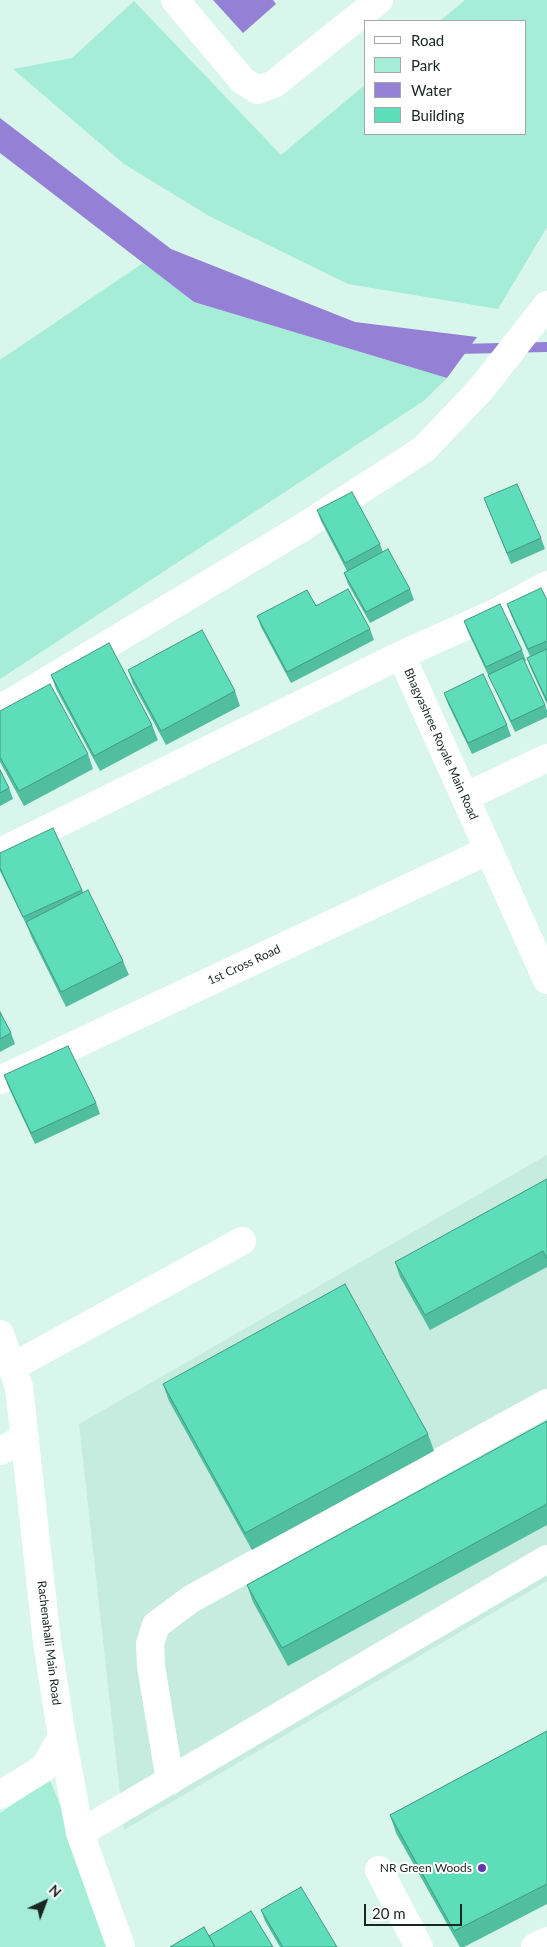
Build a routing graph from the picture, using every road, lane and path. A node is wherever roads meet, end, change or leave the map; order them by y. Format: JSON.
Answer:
{"nodes":[{"id":1,"x":175,"y":0,"type":"edge"},
{"id":2,"x":379,"y":0,"type":"edge"},
{"id":3,"x":547,"y":305,"type":"edge"},
{"id":4,"x":547,"y":585,"type":"edge"},
{"id":5,"x":401,"y":655,"type":"junction"},
{"id":6,"x":0,"y":709,"type":"edge"},
{"id":7,"x":547,"y":758,"type":"edge"},
{"id":8,"x":465,"y":797,"type":"junction"},
{"id":9,"x":488,"y":850,"type":"junction"},
{"id":10,"x":0,"y":852,"type":"edge"},
{"id":11,"x":546,"y":974,"type":"edge"},
{"id":12,"x":0,"y":1080,"type":"edge"},
{"id":13,"x":242,"y":1242,"type":"dead end"},
{"id":14,"x":0,"y":1334,"type":"edge"},
{"id":15,"x":12,"y":1367,"type":"junction"},
{"id":16,"x":547,"y":1403,"type":"edge"},
{"id":17,"x":25,"y":1438,"type":"junction"},
{"id":18,"x":0,"y":1451,"type":"edge"},
{"id":19,"x":547,"y":1559,"type":"edge"},
{"id":20,"x":62,"y":1738,"type":"junction"},
{"id":21,"x":170,"y":1781,"type":"junction"},
{"id":22,"x":0,"y":1795,"type":"edge"},
{"id":23,"x":80,"y":1833,"type":"junction"},
{"id":24,"x":379,"y":1870,"type":"dead end"},
{"id":25,"x":547,"y":1941,"type":"edge"},
{"id":26,"x":121,"y":1947,"type":"edge"},
{"id":27,"x":419,"y":1947,"type":"edge"},
{"id":28,"x":535,"y":1947,"type":"edge"}],
"edges":[{"from":1,"to":2,"type":"street"},
{"from":3,"to":6,"type":"street"},
{"from":4,"to":5,"type":"street","name":"Bhagyashree Royale Main Road"},
{"from":5,"to":8,"type":"street","name":"Bhagyashree Royale Main Road"},
{"from":5,"to":10,"type":"street"},
{"from":7,"to":8,"type":"street"},
{"from":8,"to":9,"type":"street","name":"Bhagyashree Royale Main Road"},
{"from":9,"to":11,"type":"street","name":"Bhagyashree Royale Main Road"},
{"from":9,"to":12,"type":"street","name":"1st Cross Road"},
{"from":13,"to":15,"type":"street"},
{"from":14,"to":15,"type":"street","name":"Rachenahalli Main Road"},
{"from":15,"to":17,"type":"street","name":"Rachenahalli Main Road"},
{"from":16,"to":21,"type":"street"},
{"from":17,"to":18,"type":"street"},
{"from":17,"to":20,"type":"street","name":"Rachenahalli Main Road"},
{"from":19,"to":21,"type":"street"},
{"from":20,"to":22,"type":"street"},
{"from":20,"to":23,"type":"street","name":"Rachenahalli Main Road"},
{"from":21,"to":23,"type":"street"},
{"from":23,"to":26,"type":"street","name":"Rachenahalli Main Road"},
{"from":24,"to":27,"type":"street"},
{"from":25,"to":28,"type":"street"}]}
